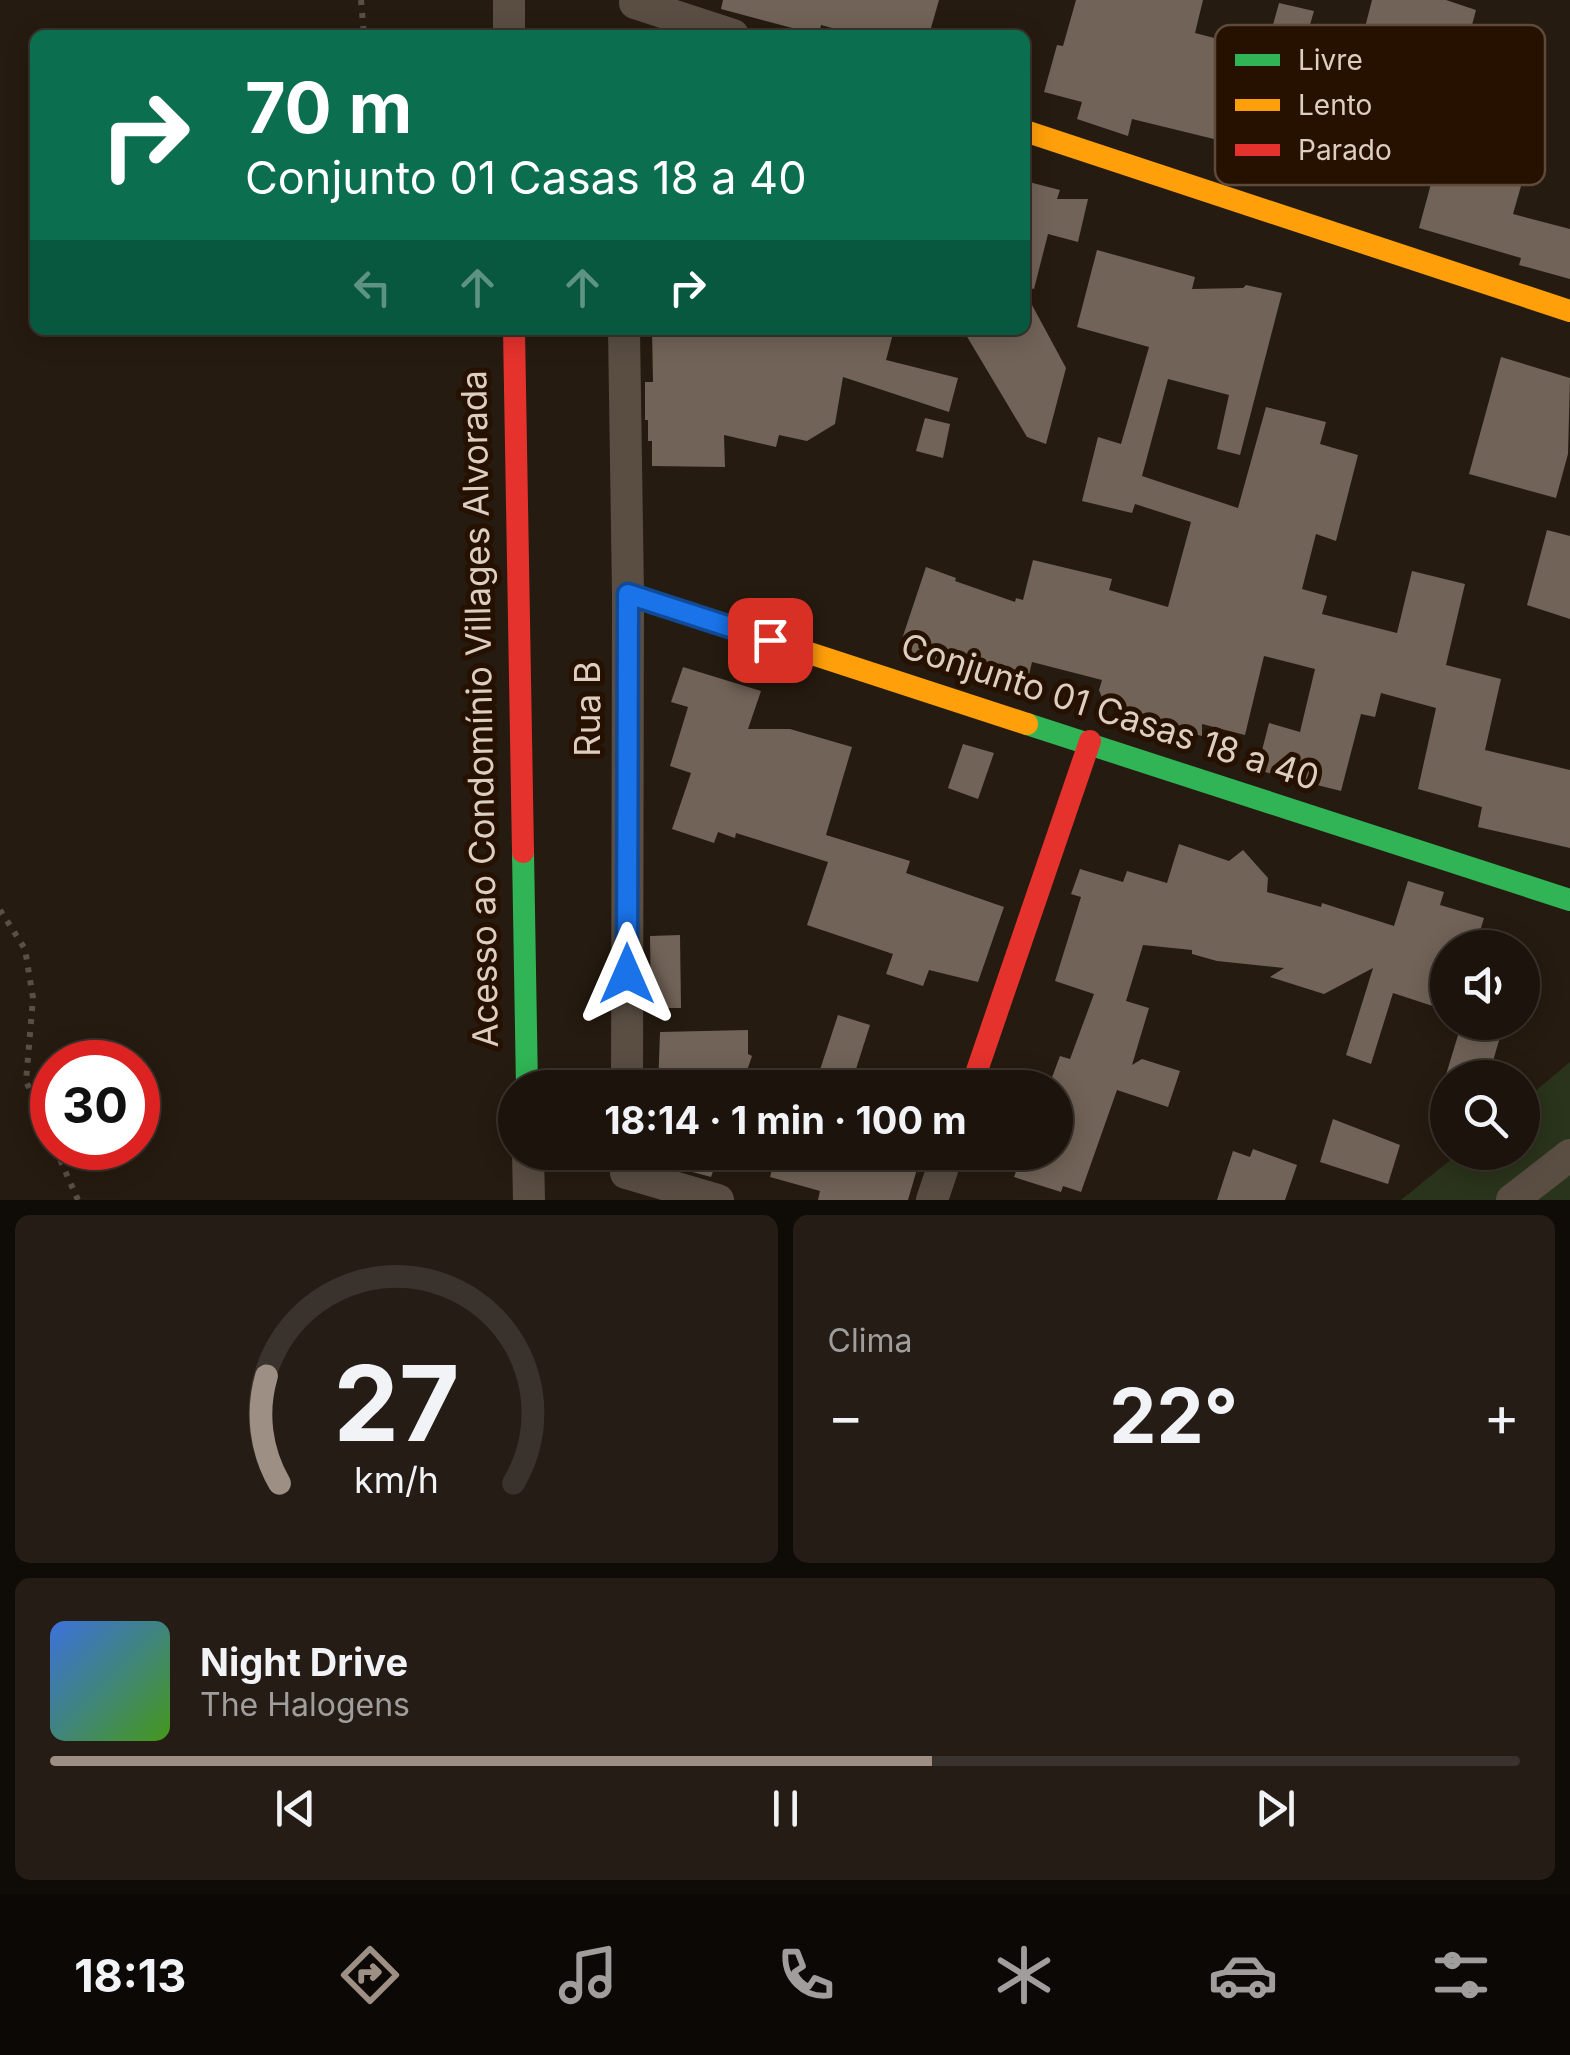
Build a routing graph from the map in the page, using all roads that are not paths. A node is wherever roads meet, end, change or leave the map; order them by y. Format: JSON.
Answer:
{"nodes":[{"id":1,"x":509,"y":0,"type":"edge"},
{"id":2,"x":634,"y":12,"type":"edge"},
{"id":3,"x":510,"y":30,"type":"edge"},
{"id":4,"x":711,"y":30,"type":"edge"},
{"id":5,"x":1030,"y":133,"type":"edge"},
{"id":6,"x":1570,"y":311,"type":"edge"},
{"id":7,"x":514,"y":335,"type":"edge"},
{"id":8,"x":624,"y":335,"type":"edge"},
{"id":9,"x":628,"y":594,"type":"junction"},
{"id":10,"x":1090,"y":741,"type":"junction"},
{"id":11,"x":1570,"y":900,"type":"edge"},
{"id":12,"x":527,"y":1070,"type":"edge"},
{"id":13,"x":626,"y":1070,"type":"edge"},
{"id":14,"x":976,"y":1070,"type":"edge"},
{"id":15,"x":1570,"y":1155,"type":"edge"},
{"id":16,"x":528,"y":1170,"type":"edge"},
{"id":17,"x":942,"y":1170,"type":"edge"},
{"id":18,"x":626,"y":1175,"type":"edge"},
{"id":19,"x":529,"y":1200,"type":"edge"},
{"id":20,"x":718,"y":1200,"type":"edge"},
{"id":21,"x":932,"y":1200,"type":"edge"},
{"id":22,"x":1512,"y":1200,"type":"edge"}],
"edges":[{"from":1,"to":3,"type":"street"},
{"from":2,"to":4,"type":"street"},
{"from":5,"to":6,"type":"street"},
{"from":7,"to":12,"type":"street","name":"Acesso ao Condomínio Villages Alvorada"},
{"from":8,"to":9,"type":"street","name":"Rua B"},
{"from":9,"to":10,"type":"street","name":"Conjunto 01 Casas 18 a 40"},
{"from":9,"to":13,"type":"street","name":"Rua B"},
{"from":10,"to":11,"type":"street","name":"Conjunto 01 Casas 18 a 40"},
{"from":10,"to":14,"type":"street"},
{"from":15,"to":22,"type":"street"},
{"from":16,"to":19,"type":"street"},
{"from":17,"to":21,"type":"street"},
{"from":18,"to":20,"type":"street"}]}
